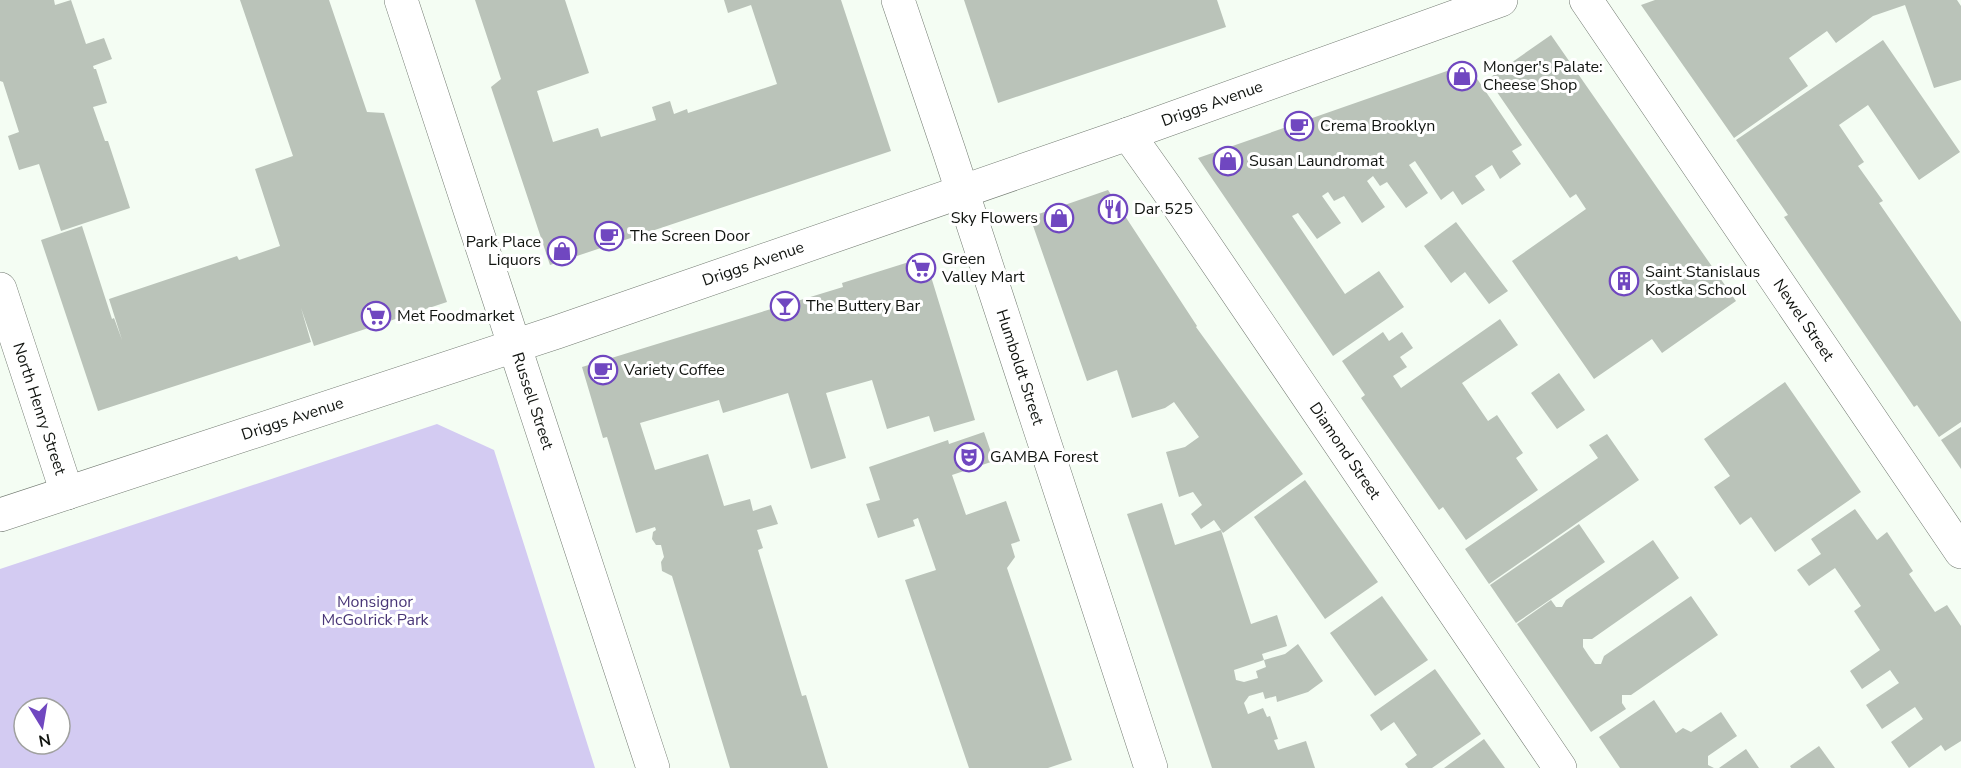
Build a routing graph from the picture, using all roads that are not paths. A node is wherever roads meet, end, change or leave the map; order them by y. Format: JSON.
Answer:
{"nodes":[{"id":1,"x":401,"y":0,"type":"edge"},
{"id":2,"x":898,"y":0,"type":"edge"},
{"id":3,"x":1501,"y":0,"type":"edge"},
{"id":4,"x":1586,"y":0,"type":"edge"},
{"id":5,"x":1128,"y":134,"type":"junction"},
{"id":6,"x":963,"y":192,"type":"junction"},
{"id":7,"x":0,"y":289,"type":"edge"},
{"id":8,"x":515,"y":346,"type":"junction"},
{"id":9,"x":67,"y":493,"type":"junction"},
{"id":10,"x":0,"y":515,"type":"edge"},
{"id":11,"x":1961,"y":552,"type":"edge"},
{"id":12,"x":653,"y":768,"type":"edge"},
{"id":13,"x":1151,"y":768,"type":"edge"},
{"id":14,"x":1560,"y":768,"type":"edge"}],
"edges":[{"from":1,"to":8,"type":"street","name":"Russell Street"},
{"from":2,"to":6,"type":"street","name":"Humboldt Street"},
{"from":3,"to":5,"type":"street","name":"Driggs Avenue"},
{"from":4,"to":11,"type":"street","name":"Newel Street"},
{"from":5,"to":6,"type":"street","name":"Driggs Avenue"},
{"from":5,"to":14,"type":"street","name":"Diamond Street"},
{"from":6,"to":8,"type":"street","name":"Driggs Avenue"},
{"from":6,"to":13,"type":"street","name":"Humboldt Street"},
{"from":7,"to":9,"type":"street","name":"North Henry Street"},
{"from":8,"to":9,"type":"street","name":"Driggs Avenue"},
{"from":8,"to":12,"type":"street","name":"Russell Street"},
{"from":9,"to":10,"type":"street","name":"Driggs Avenue"}]}
